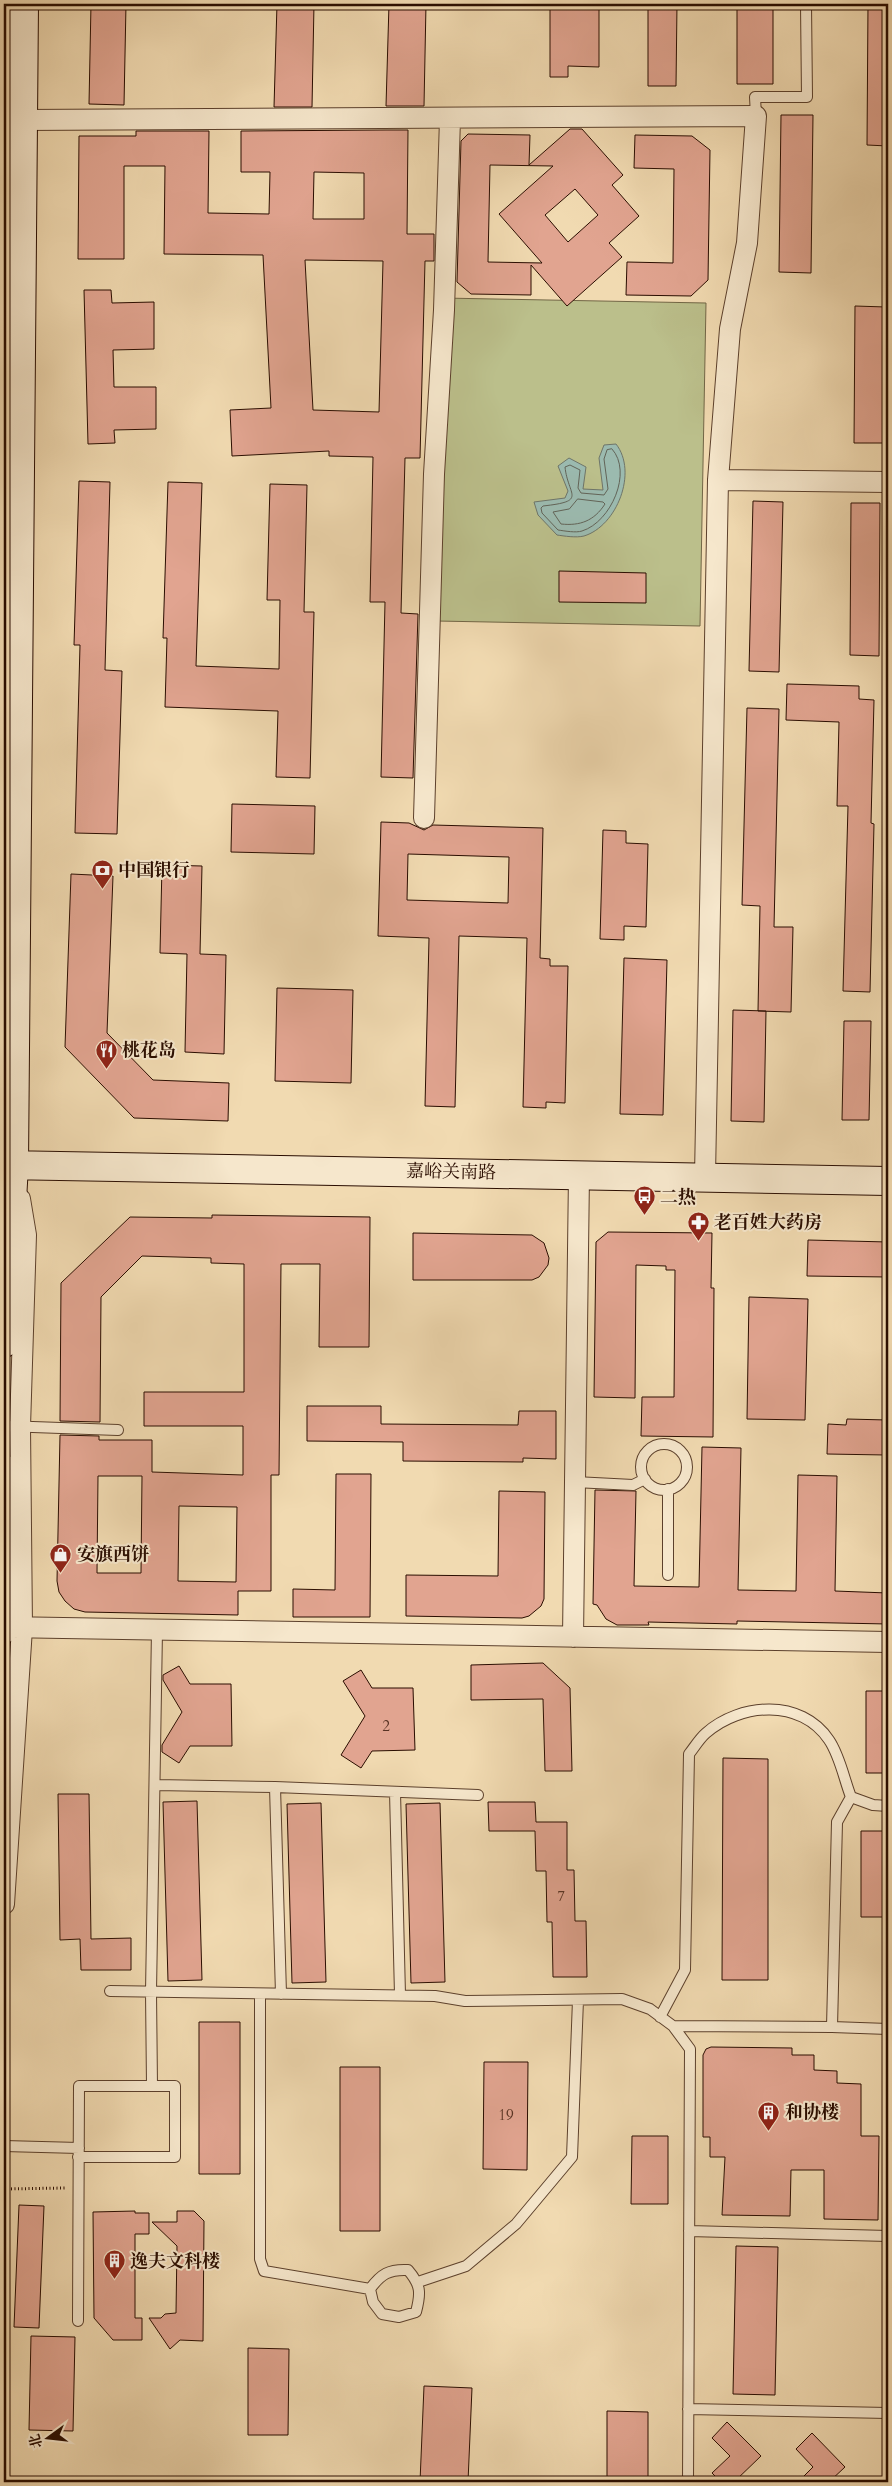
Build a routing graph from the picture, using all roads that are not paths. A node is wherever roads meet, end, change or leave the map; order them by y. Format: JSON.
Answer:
{"nodes":[{"id":1,"x":24,"y":4,"type":"edge"},
{"id":2,"x":806,"y":4,"type":"edge"},
{"id":3,"x":756,"y":116,"type":"junction"},
{"id":4,"x":450,"y":119,"type":"junction"},
{"id":5,"x":22,"y":120,"type":"junction"},
{"id":6,"x":718,"y":480,"type":"junction"},
{"id":7,"x":888,"y":482,"type":"edge"},
{"id":8,"x":424,"y":818,"type":"dead end"},
{"id":9,"x":9,"y":1165,"type":"edge"},
{"id":10,"x":579,"y":1174,"type":"junction"},
{"id":11,"x":705,"y":1176,"type":"junction"},
{"id":12,"x":888,"y":1181,"type":"edge"},
{"id":13,"x":4,"y":1344,"type":"edge"},
{"id":14,"x":12,"y":1426,"type":"edge"},
{"id":15,"x":118,"y":1430,"type":"dead end"},
{"id":16,"x":4,"y":1469,"type":"edge"},
{"id":17,"x":644,"y":1480,"type":"junction"},
{"id":18,"x":575,"y":1482,"type":"junction"},
{"id":19,"x":668,"y":1489,"type":"junction"},
{"id":20,"x":668,"y":1575,"type":"dead end"},
{"id":21,"x":10,"y":1628,"type":"edge"},
{"id":22,"x":158,"y":1630,"type":"junction"},
{"id":23,"x":573,"y":1637,"type":"junction"},
{"id":24,"x":888,"y":1642,"type":"edge"},
{"id":25,"x":155,"y":1785,"type":"junction"},
{"id":26,"x":275,"y":1787,"type":"junction"},
{"id":27,"x":395,"y":1792,"type":"junction"},
{"id":28,"x":478,"y":1796,"type":"dead end"},
{"id":29,"x":851,"y":1797,"type":"junction"},
{"id":30,"x":888,"y":1806,"type":"edge"},
{"id":31,"x":4,"y":1904,"type":"edge"},
{"id":32,"x":110,"y":1991,"type":"dead end"},
{"id":33,"x":151,"y":1992,"type":"junction"},
{"id":34,"x":260,"y":1994,"type":"junction"},
{"id":35,"x":280,"y":1994,"type":"junction"},
{"id":36,"x":400,"y":1995,"type":"junction"},
{"id":37,"x":578,"y":2000,"type":"junction"},
{"id":38,"x":660,"y":2017,"type":"junction"},
{"id":39,"x":673,"y":2026,"type":"junction"},
{"id":40,"x":832,"y":2028,"type":"junction"},
{"id":41,"x":888,"y":2029,"type":"edge"},
{"id":42,"x":152,"y":2086,"type":"junction"},
{"id":43,"x":4,"y":2146,"type":"edge"},
{"id":44,"x":78,"y":2153,"type":"junction"},
{"id":45,"x":689,"y":2231,"type":"junction"},
{"id":46,"x":888,"y":2236,"type":"edge"},
{"id":47,"x":418,"y":2282,"type":"junction"},
{"id":48,"x":370,"y":2289,"type":"junction"},
{"id":49,"x":78,"y":2321,"type":"dead end"},
{"id":50,"x":688,"y":2409,"type":"junction"},
{"id":51,"x":888,"y":2413,"type":"edge"},
{"id":52,"x":688,"y":2482,"type":"edge"}],
"edges":[{"from":1,"to":5,"type":"main road"},
{"from":2,"to":3,"type":"lane"},
{"from":3,"to":4,"type":"street"},
{"from":3,"to":6,"type":"street"},
{"from":4,"to":5,"type":"street"},
{"from":4,"to":8,"type":"street"},
{"from":5,"to":9,"type":"main road"},
{"from":6,"to":7,"type":"street"},
{"from":6,"to":11,"type":"street"},
{"from":9,"to":10,"type":"main road","name":"嘉峪关南路"},
{"from":9,"to":13,"type":"main road"},
{"from":9,"to":14,"type":"street"},
{"from":10,"to":11,"type":"main road","name":"嘉峪关南路"},
{"from":10,"to":18,"type":"street"},
{"from":11,"to":12,"type":"main road","name":"嘉峪关南路"},
{"from":14,"to":15,"type":"lane"},
{"from":14,"to":21,"type":"street"},
{"from":16,"to":21,"type":"main road"},
{"from":17,"to":18,"type":"lane"},
{"from":17,"to":19,"type":"lane"},
{"from":17,"to":19,"type":"lane"},
{"from":18,"to":23,"type":"street"},
{"from":19,"to":20,"type":"lane"},
{"from":21,"to":22,"type":"street"},
{"from":21,"to":31,"type":"street"},
{"from":22,"to":23,"type":"street"},
{"from":22,"to":25,"type":"lane"},
{"from":23,"to":24,"type":"street"},
{"from":25,"to":26,"type":"lane"},
{"from":25,"to":33,"type":"lane"},
{"from":26,"to":27,"type":"lane"},
{"from":26,"to":35,"type":"lane"},
{"from":27,"to":28,"type":"lane"},
{"from":27,"to":36,"type":"lane"},
{"from":29,"to":30,"type":"lane"},
{"from":29,"to":38,"type":"lane"},
{"from":29,"to":40,"type":"lane"},
{"from":32,"to":33,"type":"lane"},
{"from":33,"to":34,"type":"lane"},
{"from":33,"to":42,"type":"lane"},
{"from":34,"to":35,"type":"lane"},
{"from":34,"to":48,"type":"lane"},
{"from":35,"to":36,"type":"lane"},
{"from":36,"to":37,"type":"lane"},
{"from":37,"to":38,"type":"lane"},
{"from":37,"to":47,"type":"lane"},
{"from":38,"to":39,"type":"lane"},
{"from":39,"to":40,"type":"lane"},
{"from":39,"to":45,"type":"lane"},
{"from":40,"to":41,"type":"lane"},
{"from":42,"to":44,"type":"lane"},
{"from":42,"to":44,"type":"lane"},
{"from":43,"to":44,"type":"lane"},
{"from":44,"to":49,"type":"lane"},
{"from":45,"to":46,"type":"lane"},
{"from":45,"to":50,"type":"lane"},
{"from":47,"to":48,"type":"lane"},
{"from":47,"to":48,"type":"lane"},
{"from":50,"to":51,"type":"lane"},
{"from":50,"to":52,"type":"lane"}]}
